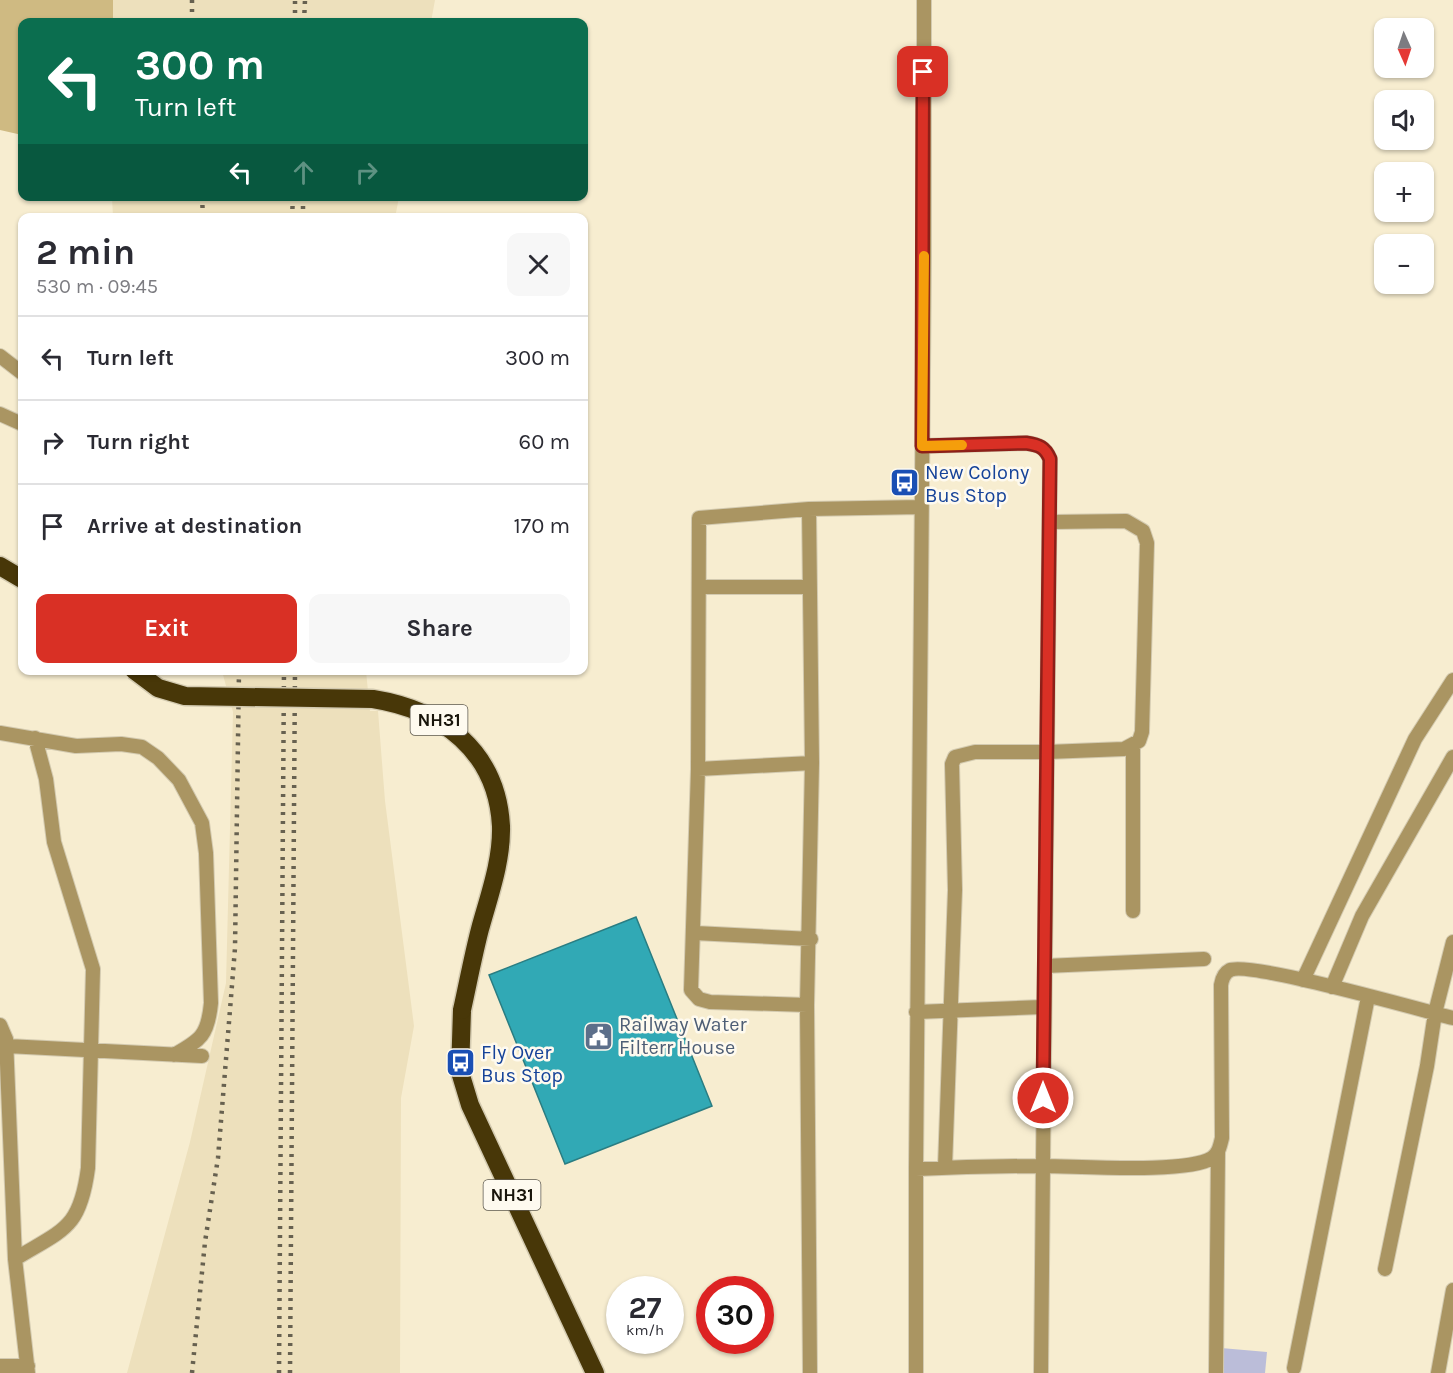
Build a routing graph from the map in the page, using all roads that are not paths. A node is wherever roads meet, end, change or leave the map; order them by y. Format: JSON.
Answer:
{"nodes":[{"id":1,"x":924,"y":0,"type":"edge"},
{"id":2,"x":0,"y":356,"type":"edge"},
{"id":3,"x":18,"y":370,"type":"edge"},
{"id":4,"x":0,"y":414,"type":"edge"},
{"id":5,"x":18,"y":422,"type":"edge"},
{"id":6,"x":922,"y":446,"type":"junction"},
{"id":7,"x":921,"y":507,"type":"junction"},
{"id":8,"x":809,"y":509,"type":"junction"},
{"id":9,"x":1051,"y":522,"type":"junction"},
{"id":10,"x":0,"y":566,"type":"edge"},
{"id":11,"x":18,"y":577,"type":"edge"},
{"id":12,"x":701,"y":587,"type":"junction"},
{"id":13,"x":808,"y":587,"type":"junction"},
{"id":14,"x":141,"y":675,"type":"edge"},
{"id":15,"x":1453,"y":680,"type":"edge"},
{"id":16,"x":0,"y":733,"type":"edge"},
{"id":17,"x":34,"y":738,"type":"junction"},
{"id":18,"x":1133,"y":746,"type":"junction"},
{"id":19,"x":1047,"y":752,"type":"junction"},
{"id":20,"x":1453,"y":757,"type":"edge"},
{"id":21,"x":812,"y":764,"type":"junction"},
{"id":22,"x":698,"y":769,"type":"junction"},
{"id":23,"x":1133,"y":911,"type":"dead end"},
{"id":24,"x":695,"y":933,"type":"junction"},
{"id":25,"x":811,"y":939,"type":"junction"},
{"id":26,"x":1453,"y":942,"type":"edge"},
{"id":27,"x":1204,"y":959,"type":"dead end"},
{"id":28,"x":1045,"y":966,"type":"junction"},
{"id":29,"x":1303,"y":980,"type":"junction"},
{"id":30,"x":1332,"y":987,"type":"junction"},
{"id":31,"x":1368,"y":997,"type":"junction"},
{"id":32,"x":807,"y":1005,"type":"junction"},
{"id":33,"x":1042,"y":1007,"type":"junction"},
{"id":34,"x":949,"y":1010,"type":"junction"},
{"id":35,"x":916,"y":1012,"type":"junction"},
{"id":36,"x":1435,"y":1013,"type":"junction"},
{"id":37,"x":1453,"y":1018,"type":"edge"},
{"id":38,"x":0,"y":1025,"type":"edge"},
{"id":39,"x":4,"y":1043,"type":"edge"},
{"id":40,"x":90,"y":1052,"type":"junction"},
{"id":41,"x":174,"y":1055,"type":"junction"},
{"id":42,"x":202,"y":1056,"type":"dead end"},
{"id":43,"x":1218,"y":1152,"type":"junction"},
{"id":44,"x":1043,"y":1166,"type":"junction"},
{"id":45,"x":945,"y":1167,"type":"junction"},
{"id":46,"x":916,"y":1169,"type":"junction"},
{"id":47,"x":15,"y":1259,"type":"junction"},
{"id":48,"x":1385,"y":1269,"type":"dead end"},
{"id":49,"x":1452,"y":1296,"type":"edge"},
{"id":50,"x":0,"y":1366,"type":"edge"},
{"id":51,"x":1294,"y":1368,"type":"dead end"},
{"id":52,"x":28,"y":1369,"type":"edge"},
{"id":53,"x":595,"y":1373,"type":"edge"},
{"id":54,"x":810,"y":1373,"type":"edge"},
{"id":55,"x":916,"y":1373,"type":"edge"},
{"id":56,"x":1041,"y":1373,"type":"edge"},
{"id":57,"x":1215,"y":1373,"type":"edge"},
{"id":58,"x":1438,"y":1373,"type":"edge"}],
"edges":[{"from":1,"to":6,"type":"street"},
{"from":2,"to":3,"type":"street"},
{"from":4,"to":5,"type":"street"},
{"from":6,"to":7,"type":"street"},
{"from":6,"to":9,"type":"street"},
{"from":7,"to":8,"type":"street"},
{"from":7,"to":35,"type":"street"},
{"from":8,"to":12,"type":"street"},
{"from":8,"to":13,"type":"street"},
{"from":9,"to":18,"type":"street"},
{"from":9,"to":19,"type":"street"},
{"from":10,"to":11,"type":"highway"},
{"from":12,"to":13,"type":"street"},
{"from":12,"to":22,"type":"street"},
{"from":13,"to":21,"type":"street"},
{"from":14,"to":53,"type":"highway","number":"NH31","bridge":true},
{"from":15,"to":29,"type":"street"},
{"from":16,"to":17,"type":"street"},
{"from":17,"to":40,"type":"street"},
{"from":17,"to":41,"type":"street"},
{"from":18,"to":19,"type":"street"},
{"from":18,"to":23,"type":"street"},
{"from":19,"to":28,"type":"street"},
{"from":19,"to":34,"type":"street"},
{"from":20,"to":30,"type":"street"},
{"from":21,"to":22,"type":"street"},
{"from":21,"to":25,"type":"street"},
{"from":22,"to":24,"type":"street"},
{"from":24,"to":25,"type":"street"},
{"from":24,"to":32,"type":"street"},
{"from":25,"to":32,"type":"street"},
{"from":26,"to":36,"type":"street"},
{"from":27,"to":28,"type":"street"},
{"from":28,"to":33,"type":"street"},
{"from":29,"to":30,"type":"street"},
{"from":29,"to":43,"type":"street"},
{"from":30,"to":31,"type":"street"},
{"from":31,"to":36,"type":"street"},
{"from":31,"to":51,"type":"street"},
{"from":32,"to":54,"type":"street"},
{"from":33,"to":34,"type":"street"},
{"from":33,"to":44,"type":"street"},
{"from":34,"to":35,"type":"street"},
{"from":34,"to":45,"type":"street"},
{"from":35,"to":46,"type":"street"},
{"from":36,"to":37,"type":"street"},
{"from":36,"to":48,"type":"street"},
{"from":38,"to":39,"type":"street"},
{"from":39,"to":40,"type":"street"},
{"from":39,"to":47,"type":"street"},
{"from":40,"to":41,"type":"street"},
{"from":40,"to":47,"type":"street"},
{"from":41,"to":42,"type":"street"},
{"from":43,"to":44,"type":"street"},
{"from":43,"to":57,"type":"street"},
{"from":44,"to":45,"type":"street"},
{"from":44,"to":56,"type":"street"},
{"from":45,"to":46,"type":"street"},
{"from":46,"to":55,"type":"street"},
{"from":47,"to":52,"type":"street"},
{"from":49,"to":58,"type":"street"},
{"from":50,"to":52,"type":"street"}]}
